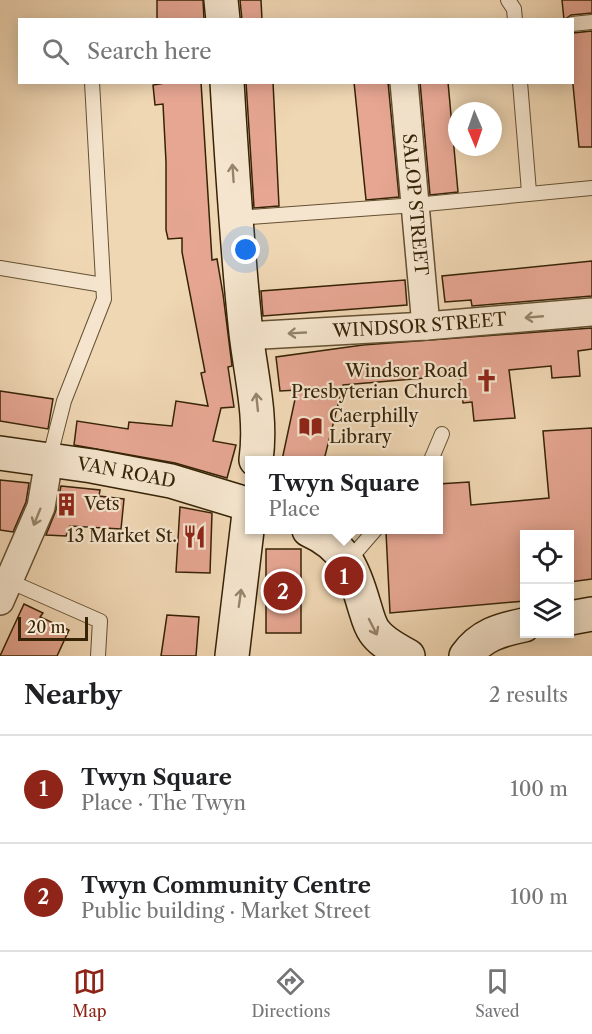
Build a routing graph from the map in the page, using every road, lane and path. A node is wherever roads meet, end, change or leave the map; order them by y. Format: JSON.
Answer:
{"nodes":[{"id":1,"x":221,"y":0,"type":"edge"},
{"id":2,"x":508,"y":0,"type":"edge"},
{"id":3,"x":223,"y":18,"type":"edge"},
{"id":4,"x":515,"y":18,"type":"edge"},
{"id":5,"x":592,"y":22,"type":"edge"},
{"id":6,"x":574,"y":24,"type":"edge"},
{"id":7,"x":92,"y":84,"type":"edge"},
{"id":8,"x":227,"y":84,"type":"edge"},
{"id":9,"x":404,"y":84,"type":"edge"},
{"id":10,"x":520,"y":84,"type":"edge"},
{"id":11,"x":592,"y":188,"type":"edge"},
{"id":12,"x":529,"y":192,"type":"junction"},
{"id":13,"x":415,"y":205,"type":"junction"},
{"id":14,"x":236,"y":218,"type":"junction"},
{"id":15,"x":0,"y":268,"type":"edge"},
{"id":16,"x":103,"y":285,"type":"junction"},
{"id":17,"x":592,"y":312,"type":"edge"},
{"id":18,"x":426,"y":326,"type":"junction"},
{"id":19,"x":246,"y":336,"type":"junction"},
{"id":20,"x":442,"y":434,"type":"dead end"},
{"id":21,"x":0,"y":453,"type":"edge"},
{"id":22,"x":256,"y":456,"type":"edge"},
{"id":23,"x":433,"y":456,"type":"edge"},
{"id":24,"x":49,"y":460,"type":"junction"},
{"id":25,"x":245,"y":504,"type":"edge"},
{"id":26,"x":246,"y":534,"type":"edge"},
{"id":27,"x":316,"y":534,"type":"edge"},
{"id":28,"x":372,"y":534,"type":"edge"},
{"id":29,"x":349,"y":564,"type":"junction"},
{"id":30,"x":4,"y":589,"type":"edge"},
{"id":31,"x":592,"y":614,"type":"edge"},
{"id":32,"x":574,"y":617,"type":"edge"},
{"id":33,"x":520,"y":627,"type":"edge"},
{"id":34,"x":98,"y":656,"type":"edge"},
{"id":35,"x":232,"y":656,"type":"edge"},
{"id":36,"x":408,"y":656,"type":"edge"},
{"id":37,"x":466,"y":656,"type":"edge"}],
"edges":[{"from":1,"to":3,"type":"main road"},
{"from":2,"to":4,"type":"lane"},
{"from":5,"to":6,"type":"lane"},
{"from":7,"to":16,"type":"lane"},
{"from":14,"to":8,"type":"main road","one_way":true},
{"from":9,"to":13,"type":"street","name":"SALOP STREET"},
{"from":10,"to":12,"type":"lane"},
{"from":11,"to":12,"type":"lane"},
{"from":12,"to":13,"type":"lane"},
{"from":13,"to":14,"type":"lane"},
{"from":13,"to":18,"type":"street","name":"SALOP STREET"},
{"from":14,"to":19,"type":"main road"},
{"from":15,"to":16,"type":"lane"},
{"from":16,"to":24,"type":"lane"},
{"from":17,"to":18,"type":"street","name":"WINDSOR STREET","one_way":true},
{"from":18,"to":19,"type":"street","name":"WINDSOR STREET","one_way":true},
{"from":22,"to":19,"type":"main road","one_way":true},
{"from":20,"to":23,"type":"lane"},
{"from":21,"to":24,"type":"main road","name":"VAN ROAD"},
{"from":24,"to":25,"type":"main road","name":"VAN ROAD"},
{"from":24,"to":30,"type":"street","one_way":true},
{"from":35,"to":26,"type":"main road","one_way":true},
{"from":27,"to":29,"type":"main road"},
{"from":28,"to":29,"type":"lane"},
{"from":29,"to":36,"type":"main road","one_way":true},
{"from":30,"to":34,"type":"lane"},
{"from":31,"to":32,"type":"main road"},
{"from":33,"to":37,"type":"main road"}]}
